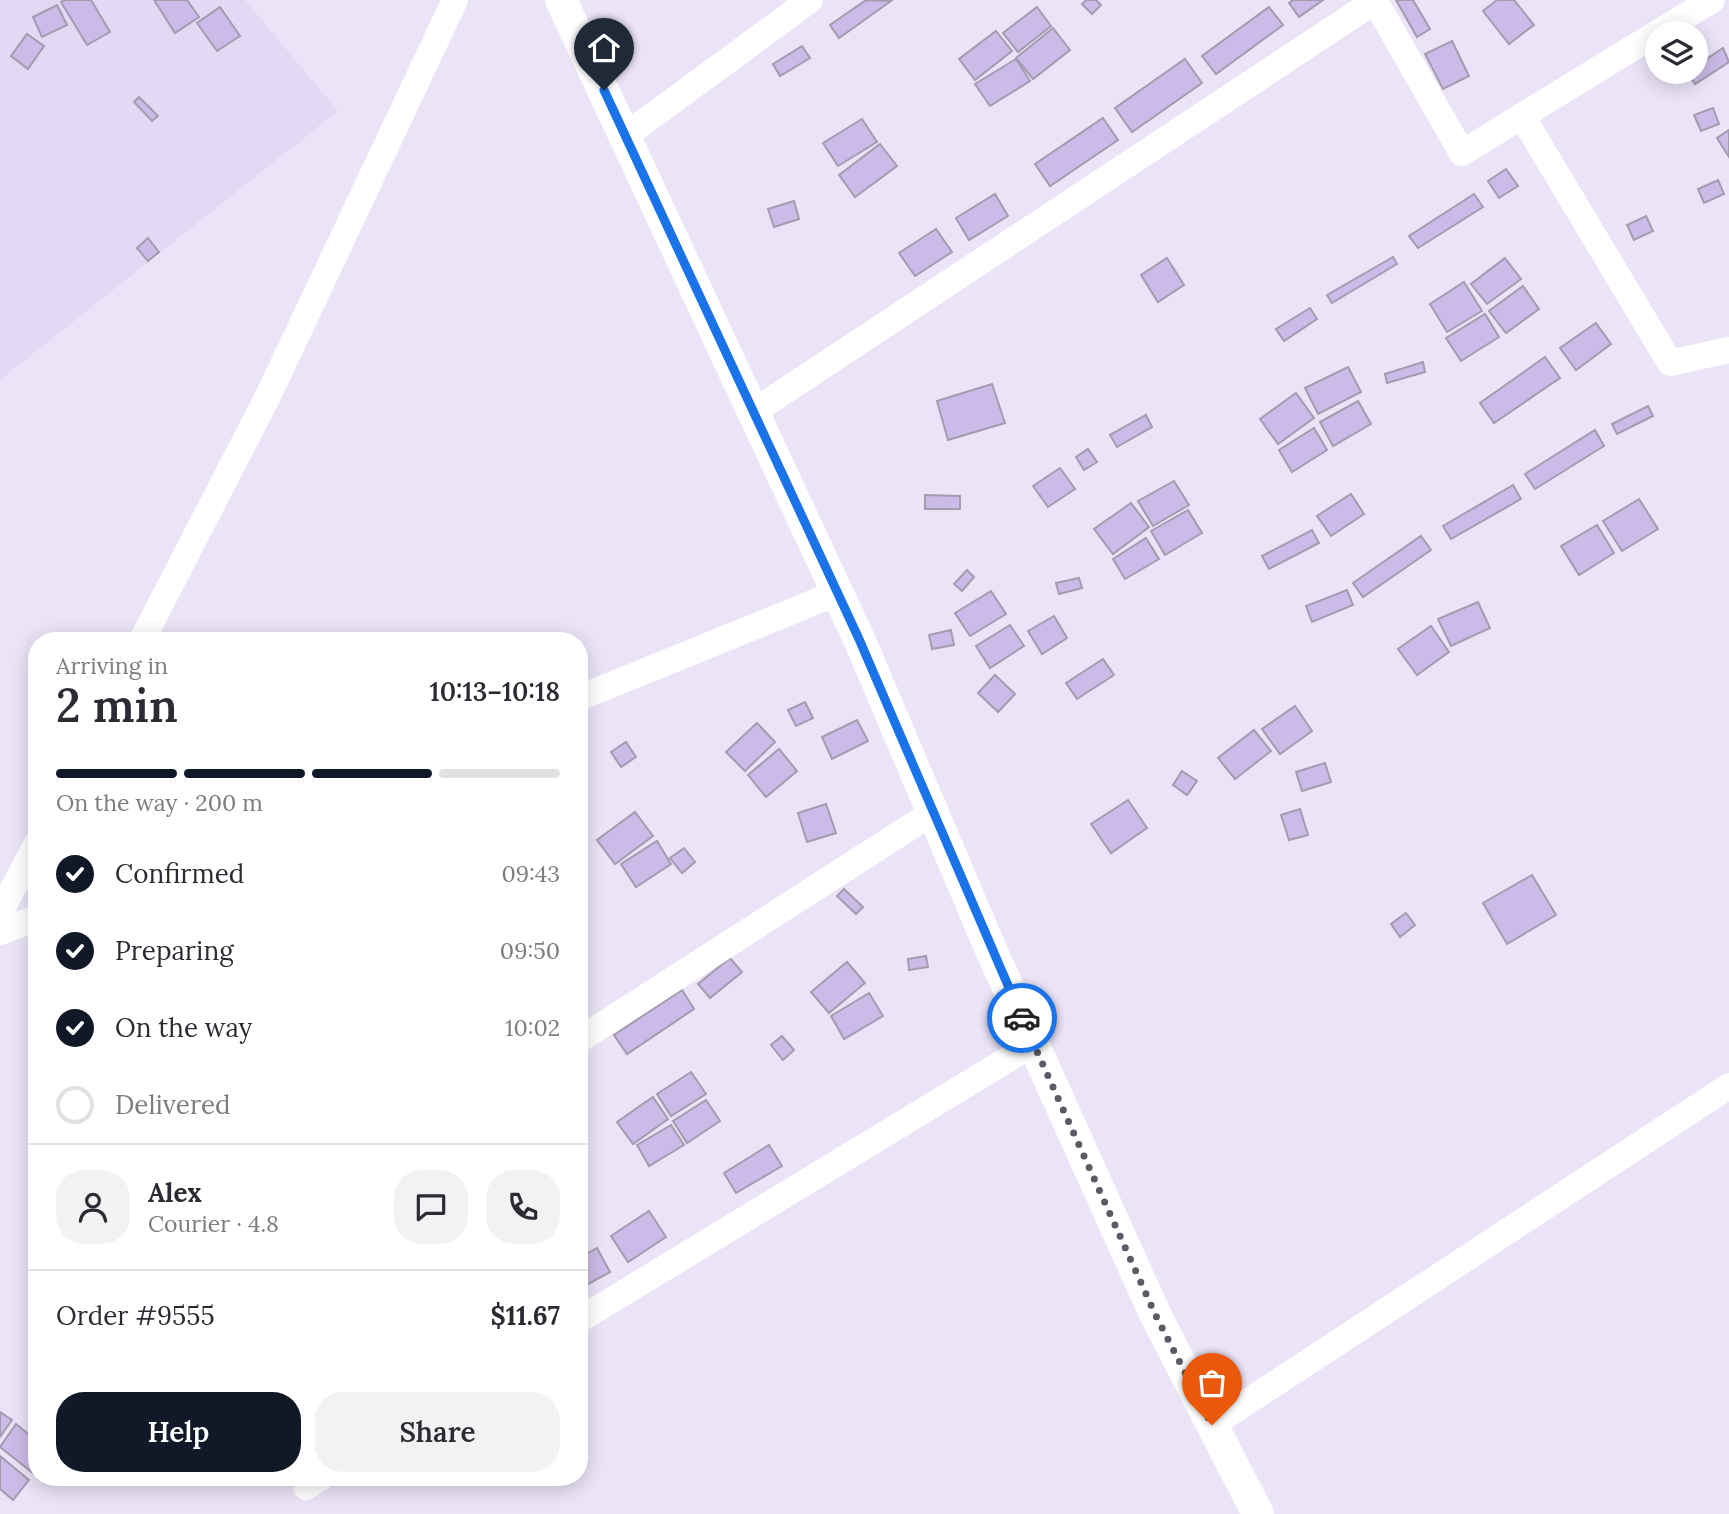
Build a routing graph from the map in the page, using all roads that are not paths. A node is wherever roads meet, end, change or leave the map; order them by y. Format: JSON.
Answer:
{"nodes":[{"id":1,"x":455,"y":0,"type":"edge"},
{"id":2,"x":561,"y":0,"type":"edge"},
{"id":3,"x":810,"y":0,"type":"edge"},
{"id":4,"x":1374,"y":0,"type":"edge"},
{"id":5,"x":1712,"y":0,"type":"edge"},
{"id":6,"x":1677,"y":21,"type":"edge"},
{"id":7,"x":1645,"y":40,"type":"edge"},
{"id":8,"x":1522,"y":116,"type":"junction"},
{"id":9,"x":625,"y":136,"type":"junction"},
{"id":10,"x":1729,"y":350,"type":"edge"},
{"id":11,"x":754,"y":412,"type":"junction"},
{"id":12,"x":837,"y":593,"type":"junction"},
{"id":13,"x":146,"y":632,"type":"edge"},
{"id":14,"x":588,"y":694,"type":"edge"},
{"id":15,"x":932,"y":813,"type":"junction"},
{"id":16,"x":28,"y":859,"type":"edge"},
{"id":17,"x":0,"y":913,"type":"edge"},
{"id":18,"x":28,"y":921,"type":"edge"},
{"id":19,"x":0,"y":932,"type":"edge"},
{"id":20,"x":588,"y":1034,"type":"edge"},
{"id":21,"x":1033,"y":1044,"type":"junction"},
{"id":22,"x":1729,"y":1086,"type":"edge"},
{"id":23,"x":588,"y":1315,"type":"edge"},
{"id":24,"x":1212,"y":1425,"type":"junction"},
{"id":25,"x":1258,"y":1514,"type":"edge"}],
"edges":[{"from":1,"to":13,"type":"street"},
{"from":2,"to":9,"type":"street"},
{"from":3,"to":9,"type":"street"},
{"from":4,"to":8,"type":"street"},
{"from":4,"to":11,"type":"street"},
{"from":5,"to":6,"type":"street"},
{"from":7,"to":8,"type":"street"},
{"from":8,"to":10,"type":"street"},
{"from":9,"to":11,"type":"street"},
{"from":11,"to":12,"type":"street"},
{"from":12,"to":14,"type":"street"},
{"from":12,"to":15,"type":"street"},
{"from":15,"to":20,"type":"street"},
{"from":15,"to":21,"type":"street"},
{"from":16,"to":17,"type":"street"},
{"from":18,"to":19,"type":"street"},
{"from":21,"to":23,"type":"street"},
{"from":21,"to":24,"type":"street"},
{"from":22,"to":24,"type":"street"},
{"from":24,"to":25,"type":"street"}]}
